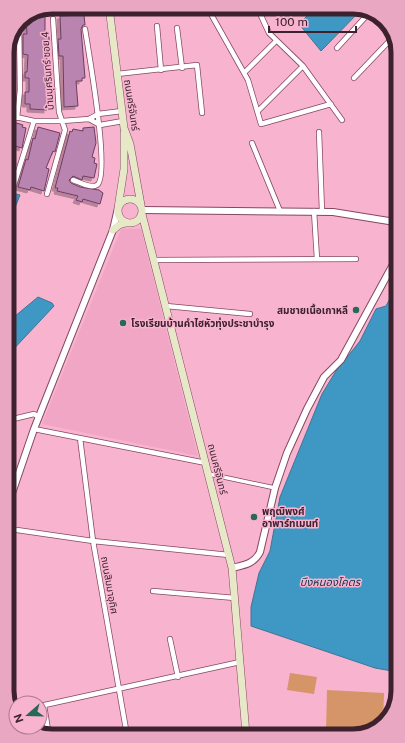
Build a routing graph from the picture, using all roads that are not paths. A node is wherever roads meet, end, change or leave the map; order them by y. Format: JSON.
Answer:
{"nodes":[{"id":1,"x":110,"y":14,"type":"edge"},
{"id":2,"x":211,"y":14,"type":"edge"},
{"id":3,"x":260,"y":14,"type":"edge"},
{"id":4,"x":366,"y":16,"type":"edge"},
{"id":5,"x":53,"y":20,"type":"dead end"},
{"id":6,"x":157,"y":26,"type":"dead end"},
{"id":7,"x":177,"y":28,"type":"dead end"},
{"id":8,"x":85,"y":29,"type":"dead end"},
{"id":9,"x":19,"y":33,"type":"edge"},
{"id":10,"x":389,"y":40,"type":"edge"},
{"id":11,"x":276,"y":41,"type":"junction"},
{"id":12,"x":336,"y":48,"type":"dead end"},
{"id":13,"x":303,"y":66,"type":"junction"},
{"id":14,"x":182,"y":68,"type":"junction"},
{"id":15,"x":161,"y":70,"type":"junction"},
{"id":16,"x":244,"y":73,"type":"junction"},
{"id":17,"x":117,"y":74,"type":"junction"},
{"id":18,"x":354,"y":78,"type":"dead end"},
{"id":19,"x":331,"y":104,"type":"junction"},
{"id":20,"x":122,"y":111,"type":"junction"},
{"id":21,"x":258,"y":111,"type":"junction"},
{"id":22,"x":202,"y":112,"type":"dead end"},
{"id":23,"x":98,"y":114,"type":"junction"},
{"id":24,"x":14,"y":117,"type":"edge"},
{"id":25,"x":17,"y":118,"type":"junction"},
{"id":26,"x":89,"y":119,"type":"junction"},
{"id":27,"x":342,"y":120,"type":"dead end"},
{"id":28,"x":62,"y":121,"type":"junction"},
{"id":29,"x":34,"y":122,"type":"junction"},
{"id":30,"x":100,"y":125,"type":"junction"},
{"id":31,"x":124,"y":125,"type":"junction"},
{"id":32,"x":319,"y":132,"type":"dead end"},
{"id":33,"x":252,"y":143,"type":"dead end"},
{"id":34,"x":73,"y":180,"type":"dead end"},
{"id":35,"x":14,"y":184,"type":"dead end"},
{"id":36,"x":47,"y":194,"type":"dead end"},
{"id":37,"x":118,"y":208,"type":"junction"},
{"id":38,"x":142,"y":210,"type":"junction"},
{"id":39,"x":280,"y":211,"type":"junction"},
{"id":40,"x":314,"y":211,"type":"junction"},
{"id":41,"x":322,"y":211,"type":"junction"},
{"id":42,"x":391,"y":221,"type":"edge"},
{"id":43,"x":126,"y":223,"type":"junction"},
{"id":44,"x":136,"y":223,"type":"junction"},
{"id":45,"x":113,"y":230,"type":"junction"},
{"id":46,"x":147,"y":232,"type":"junction"},
{"id":47,"x":317,"y":259,"type":"junction"},
{"id":48,"x":356,"y":259,"type":"dead end"},
{"id":49,"x":154,"y":260,"type":"junction"},
{"id":50,"x":391,"y":268,"type":"edge"},
{"id":51,"x":166,"y":306,"type":"junction"},
{"id":52,"x":250,"y":314,"type":"dead end"},
{"id":53,"x":39,"y":417,"type":"junction"},
{"id":54,"x":14,"y":419,"type":"edge"},
{"id":55,"x":34,"y":428,"type":"junction"},
{"id":56,"x":80,"y":438,"type":"junction"},
{"id":57,"x":206,"y":463,"type":"junction"},
{"id":58,"x":209,"y":474,"type":"junction"},
{"id":59,"x":14,"y":482,"type":"edge"},
{"id":60,"x":275,"y":488,"type":"junction"},
{"id":61,"x":14,"y":530,"type":"edge"},
{"id":62,"x":93,"y":541,"type":"junction"},
{"id":63,"x":229,"y":555,"type":"junction"},
{"id":64,"x":232,"y":568,"type":"junction"},
{"id":65,"x":153,"y":591,"type":"dead end"},
{"id":66,"x":235,"y":598,"type":"junction"},
{"id":67,"x":170,"y":639,"type":"dead end"},
{"id":68,"x":240,"y":662,"type":"junction"},
{"id":69,"x":178,"y":676,"type":"junction"},
{"id":70,"x":119,"y":689,"type":"junction"},
{"id":71,"x":48,"y":705,"type":"edge"},
{"id":72,"x":126,"y":729,"type":"edge"},
{"id":73,"x":246,"y":729,"type":"edge"}],
"edges":[{"from":1,"to":17,"type":"main road","name":"ถนนศรีจันทร์"},
{"from":2,"to":16,"type":"street"},
{"from":3,"to":11,"type":"street"},
{"from":4,"to":12,"type":"street"},
{"from":5,"to":28,"type":"street","name":"บ้านบุศรินทร์ ซอย 4"},
{"from":6,"to":15,"type":"street"},
{"from":7,"to":14,"type":"street"},
{"from":8,"to":23,"type":"street"},
{"from":9,"to":25,"type":"street"},
{"from":10,"to":18,"type":"street"},
{"from":11,"to":13,"type":"street"},
{"from":11,"to":16,"type":"street"},
{"from":13,"to":19,"type":"street"},
{"from":13,"to":21,"type":"street"},
{"from":14,"to":15,"type":"street"},
{"from":14,"to":22,"type":"street"},
{"from":15,"to":17,"type":"street"},
{"from":16,"to":21,"type":"street"},
{"from":17,"to":20,"type":"main road","name":"ถนนศรีจันทร์"},
{"from":19,"to":21,"type":"street"},
{"from":19,"to":27,"type":"street"},
{"from":20,"to":23,"type":"street"},
{"from":20,"to":31,"type":"main road","name":"ถนนศรีจันทร์"},
{"from":23,"to":26,"type":"street"},
{"from":23,"to":30,"type":"street"},
{"from":24,"to":25,"type":"street"},
{"from":25,"to":29,"type":"street"},
{"from":26,"to":28,"type":"street"},
{"from":26,"to":30,"type":"street"},
{"from":28,"to":29,"type":"street"},
{"from":28,"to":36,"type":"street","name":"บ้านบุศรินทร์ ซอย 4"},
{"from":29,"to":35,"type":"street"},
{"from":30,"to":31,"type":"street"},
{"from":30,"to":34,"type":"street"},
{"from":31,"to":37,"type":"main road"},
{"from":31,"to":38,"type":"main road","name":"ถนนศรีจันทร์"},
{"from":32,"to":41,"type":"street"},
{"from":33,"to":39,"type":"street"},
{"from":37,"to":38,"type":"main road"},
{"from":37,"to":43,"type":"main road"},
{"from":37,"to":45,"type":"street"},
{"from":38,"to":39,"type":"street"},
{"from":38,"to":44,"type":"main road"},
{"from":38,"to":46,"type":"main road","name":"ถนนศรีจันทร์"},
{"from":39,"to":40,"type":"street"},
{"from":40,"to":41,"type":"street"},
{"from":40,"to":47,"type":"street"},
{"from":41,"to":42,"type":"street"},
{"from":43,"to":44,"type":"main road"},
{"from":43,"to":45,"type":"main road"},
{"from":44,"to":46,"type":"main road"},
{"from":45,"to":53,"type":"street"},
{"from":46,"to":49,"type":"main road","name":"ถนนศรีจันทร์"},
{"from":47,"to":48,"type":"street"},
{"from":47,"to":49,"type":"street"},
{"from":49,"to":51,"type":"main road","name":"ถนนศรีจันทร์"},
{"from":50,"to":60,"type":"street"},
{"from":51,"to":52,"type":"street"},
{"from":51,"to":57,"type":"main road","name":"ถนนศรีจันทร์"},
{"from":53,"to":54,"type":"street"},
{"from":53,"to":55,"type":"street"},
{"from":55,"to":56,"type":"street"},
{"from":55,"to":59,"type":"street"},
{"from":56,"to":57,"type":"street"},
{"from":56,"to":62,"type":"street","name":"ถนนสิมมาอุทิศ"},
{"from":57,"to":58,"type":"main road","name":"ถนนศรีจันทร์"},
{"from":58,"to":60,"type":"street"},
{"from":58,"to":63,"type":"main road","name":"ถนนศรีจันทร์"},
{"from":60,"to":64,"type":"street"},
{"from":61,"to":62,"type":"street"},
{"from":62,"to":63,"type":"street"},
{"from":62,"to":70,"type":"street","name":"ถนนสิมมาอุทิศ"},
{"from":63,"to":64,"type":"main road","name":"ถนนศรีจันทร์"},
{"from":64,"to":66,"type":"main road","name":"ถนนศรีจันทร์"},
{"from":65,"to":66,"type":"street"},
{"from":66,"to":68,"type":"main road","name":"ถนนศรีจันทร์"},
{"from":67,"to":69,"type":"street"},
{"from":68,"to":69,"type":"street"},
{"from":68,"to":73,"type":"main road","name":"ถนนศรีจันทร์"},
{"from":69,"to":70,"type":"street"},
{"from":70,"to":71,"type":"street"},
{"from":70,"to":72,"type":"street","name":"ถนนสิมมาอุทิศ"}]}
